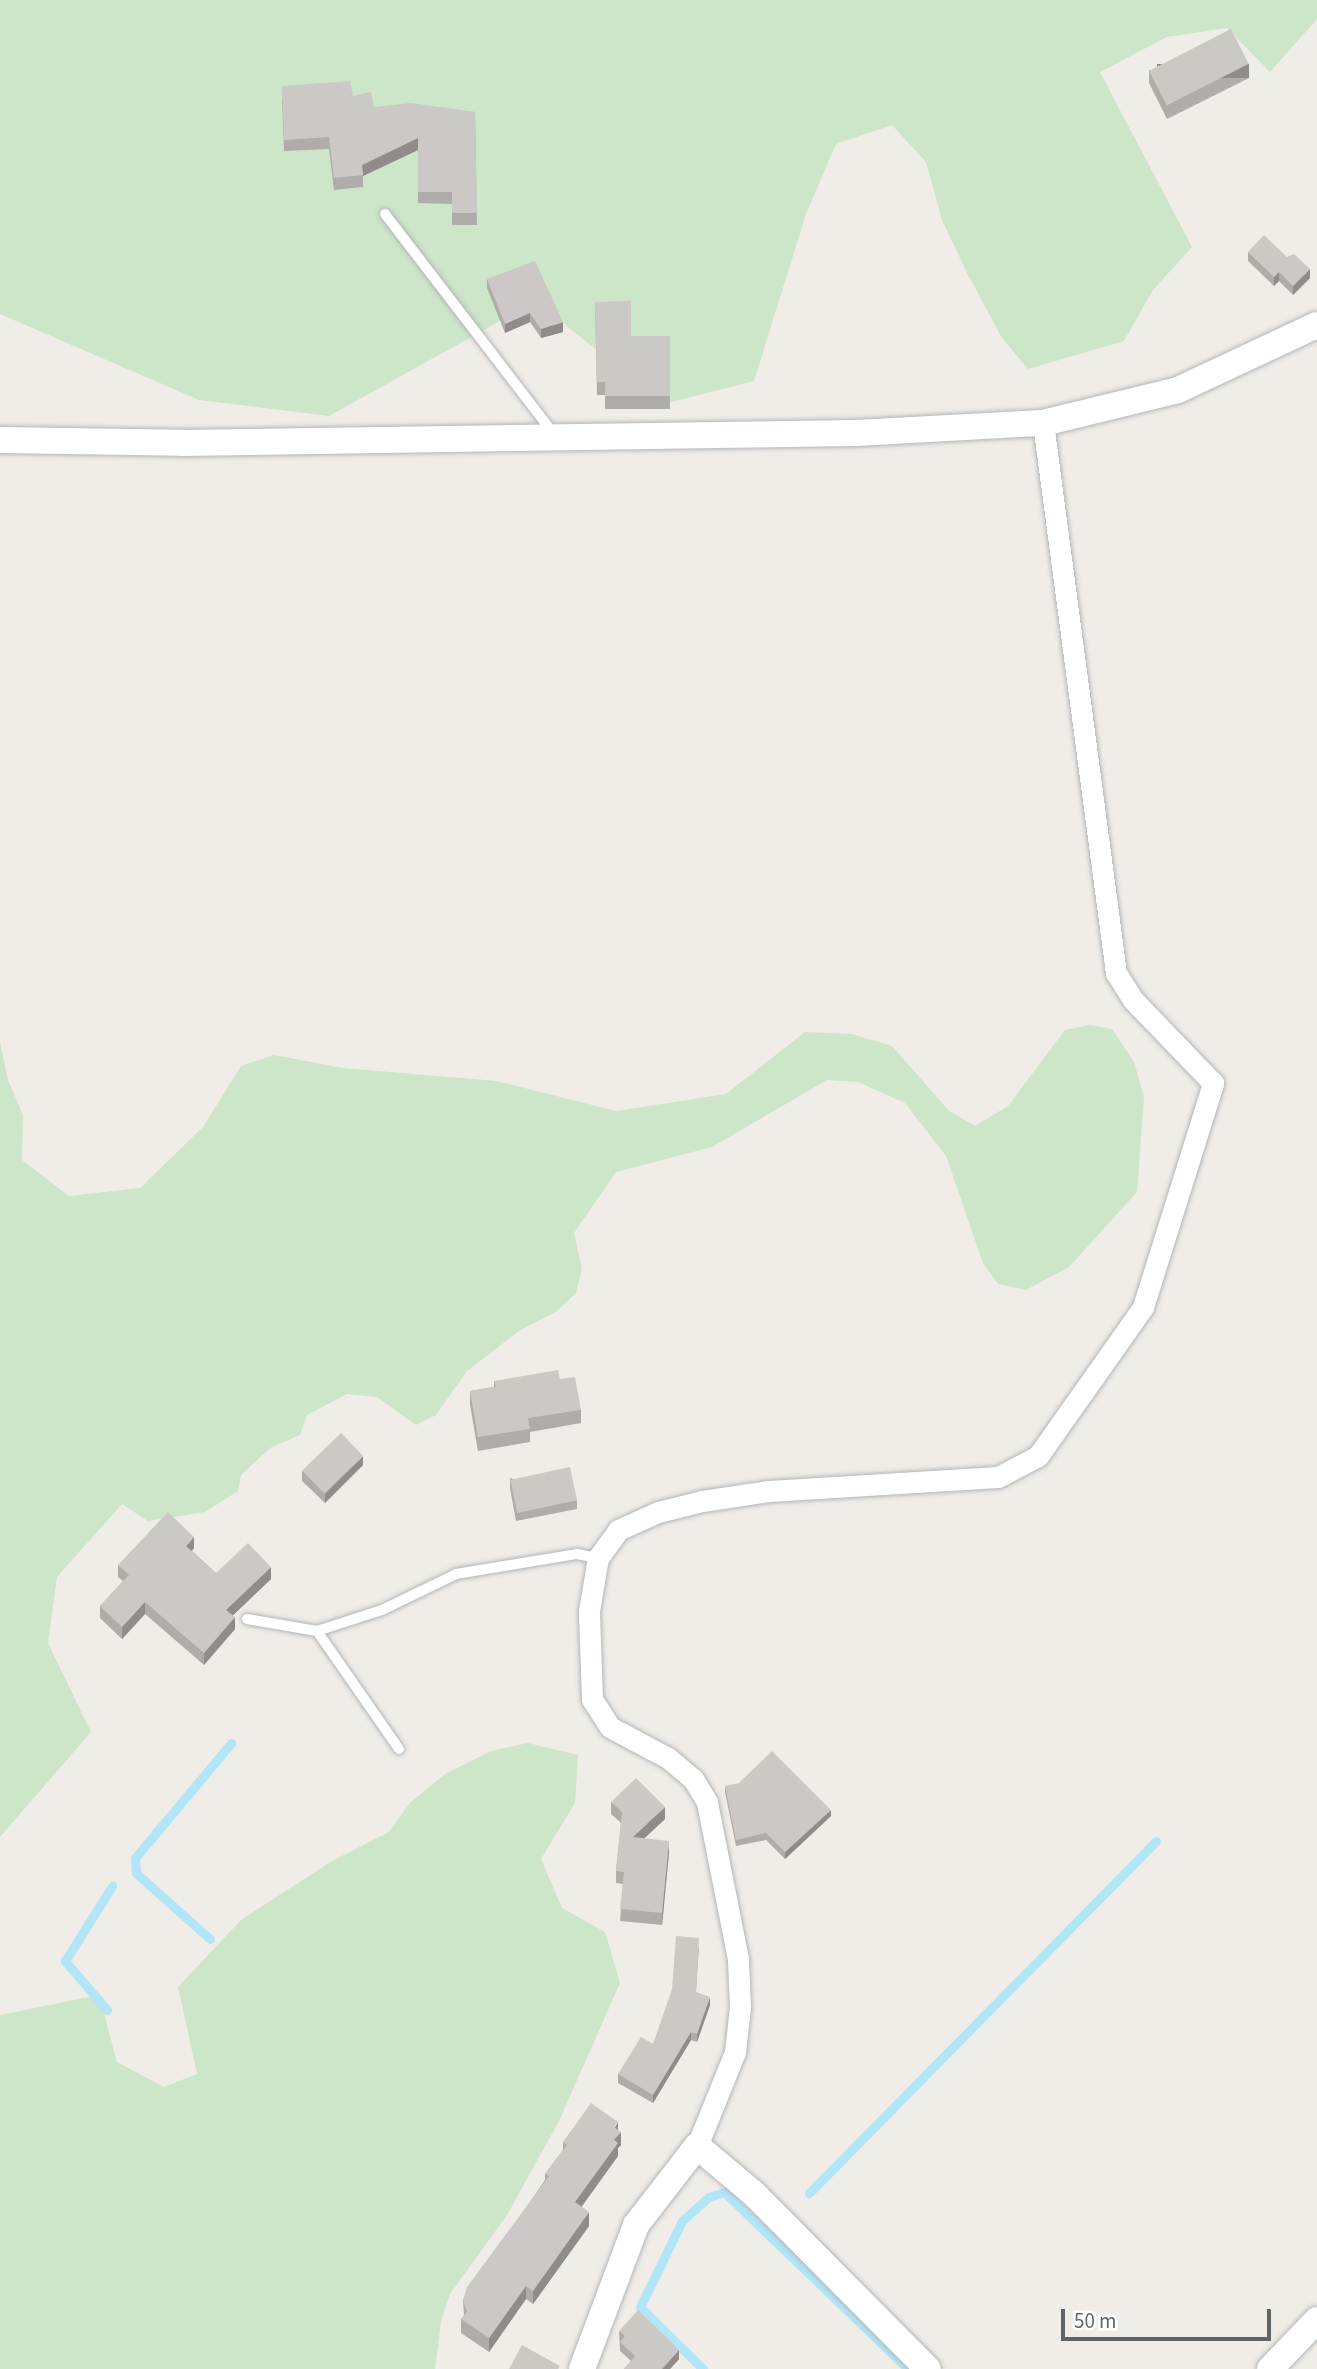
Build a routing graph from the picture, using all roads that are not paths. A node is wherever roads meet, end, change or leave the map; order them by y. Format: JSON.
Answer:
{"nodes":[{"id":1,"x":385,"y":214,"type":"dead end"},
{"id":2,"x":1317,"y":325,"type":"edge"},
{"id":3,"x":1044,"y":423,"type":"junction"},
{"id":4,"x":556,"y":436,"type":"junction"},
{"id":5,"x":0,"y":440,"type":"edge"},
{"id":6,"x":597,"y":1558,"type":"junction"},
{"id":7,"x":247,"y":1619,"type":"dead end"},
{"id":8,"x":317,"y":1631,"type":"junction"},
{"id":9,"x":399,"y":1749,"type":"dead end"},
{"id":10,"x":697,"y":2146,"type":"junction"},
{"id":11,"x":1317,"y":2320,"type":"edge"},
{"id":12,"x":583,"y":2369,"type":"edge"},
{"id":13,"x":928,"y":2369,"type":"edge"},
{"id":14,"x":1270,"y":2369,"type":"edge"}],
"edges":[{"from":1,"to":4,"type":"lane"},
{"from":2,"to":3,"type":"street"},
{"from":3,"to":4,"type":"street"},
{"from":3,"to":6,"type":"street"},
{"from":4,"to":5,"type":"street"},
{"from":6,"to":8,"type":"lane"},
{"from":6,"to":10,"type":"street"},
{"from":7,"to":8,"type":"lane"},
{"from":8,"to":9,"type":"lane"},
{"from":10,"to":12,"type":"street"},
{"from":10,"to":13,"type":"street"},
{"from":11,"to":14,"type":"street"}]}
